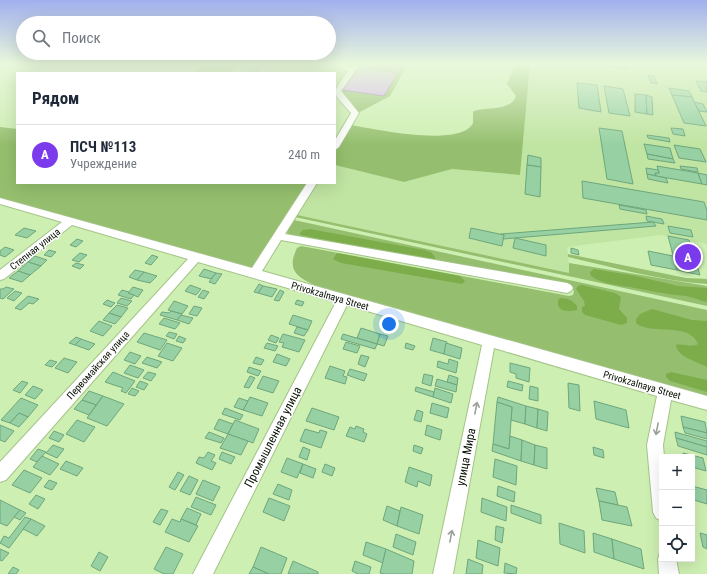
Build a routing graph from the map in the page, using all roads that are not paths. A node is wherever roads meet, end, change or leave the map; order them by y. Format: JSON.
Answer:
{"nodes":[{"id":1,"x":337,"y":91,"type":"edge"},
{"id":2,"x":336,"y":145,"type":"edge"},
{"id":3,"x":311,"y":184,"type":"edge"},
{"id":4,"x":0,"y":201,"type":"edge"},
{"id":5,"x":70,"y":221,"type":"junction"},
{"id":6,"x":278,"y":236,"type":"junction"},
{"id":7,"x":196,"y":257,"type":"junction"},
{"id":8,"x":254,"y":274,"type":"junction"},
{"id":9,"x":0,"y":276,"type":"edge"},
{"id":10,"x":567,"y":288,"type":"dead end"},
{"id":11,"x":344,"y":299,"type":"junction"},
{"id":12,"x":489,"y":341,"type":"junction"},
{"id":13,"x":665,"y":391,"type":"junction"},
{"id":14,"x":707,"y":403,"type":"edge"},
{"id":15,"x":0,"y":474,"type":"edge"},
{"id":16,"x":660,"y":490,"type":"edge"},
{"id":17,"x":667,"y":562,"type":"edge"},
{"id":18,"x":203,"y":574,"type":"edge"},
{"id":19,"x":443,"y":574,"type":"edge"},
{"id":20,"x":669,"y":574,"type":"edge"}],
"edges":[{"from":1,"to":2,"type":"street"},
{"from":3,"to":6,"type":"street"},
{"from":4,"to":5,"type":"street","name":"Privokzalnaya Street"},
{"from":5,"to":7,"type":"street","name":"Privokzalnaya Street"},
{"from":5,"to":9,"type":"street","name":"Степная улица"},
{"from":6,"to":8,"type":"street"},
{"from":6,"to":10,"type":"street"},
{"from":7,"to":8,"type":"street","name":"Privokzalnaya Street"},
{"from":7,"to":15,"type":"street","name":"Первомайская улица"},
{"from":8,"to":11,"type":"street","name":"Privokzalnaya Street"},
{"from":11,"to":12,"type":"street","name":"Privokzalnaya Street"},
{"from":11,"to":18,"type":"street","name":"Промышленная улица"},
{"from":12,"to":13,"type":"street","name":"Privokzalnaya Street"},
{"from":19,"to":12,"type":"street","name":"улица Мира","one_way":true},
{"from":13,"to":14,"type":"street","name":"Privokzalnaya Street"},
{"from":13,"to":16,"type":"street","one_way":true},
{"from":17,"to":20,"type":"street"}]}
